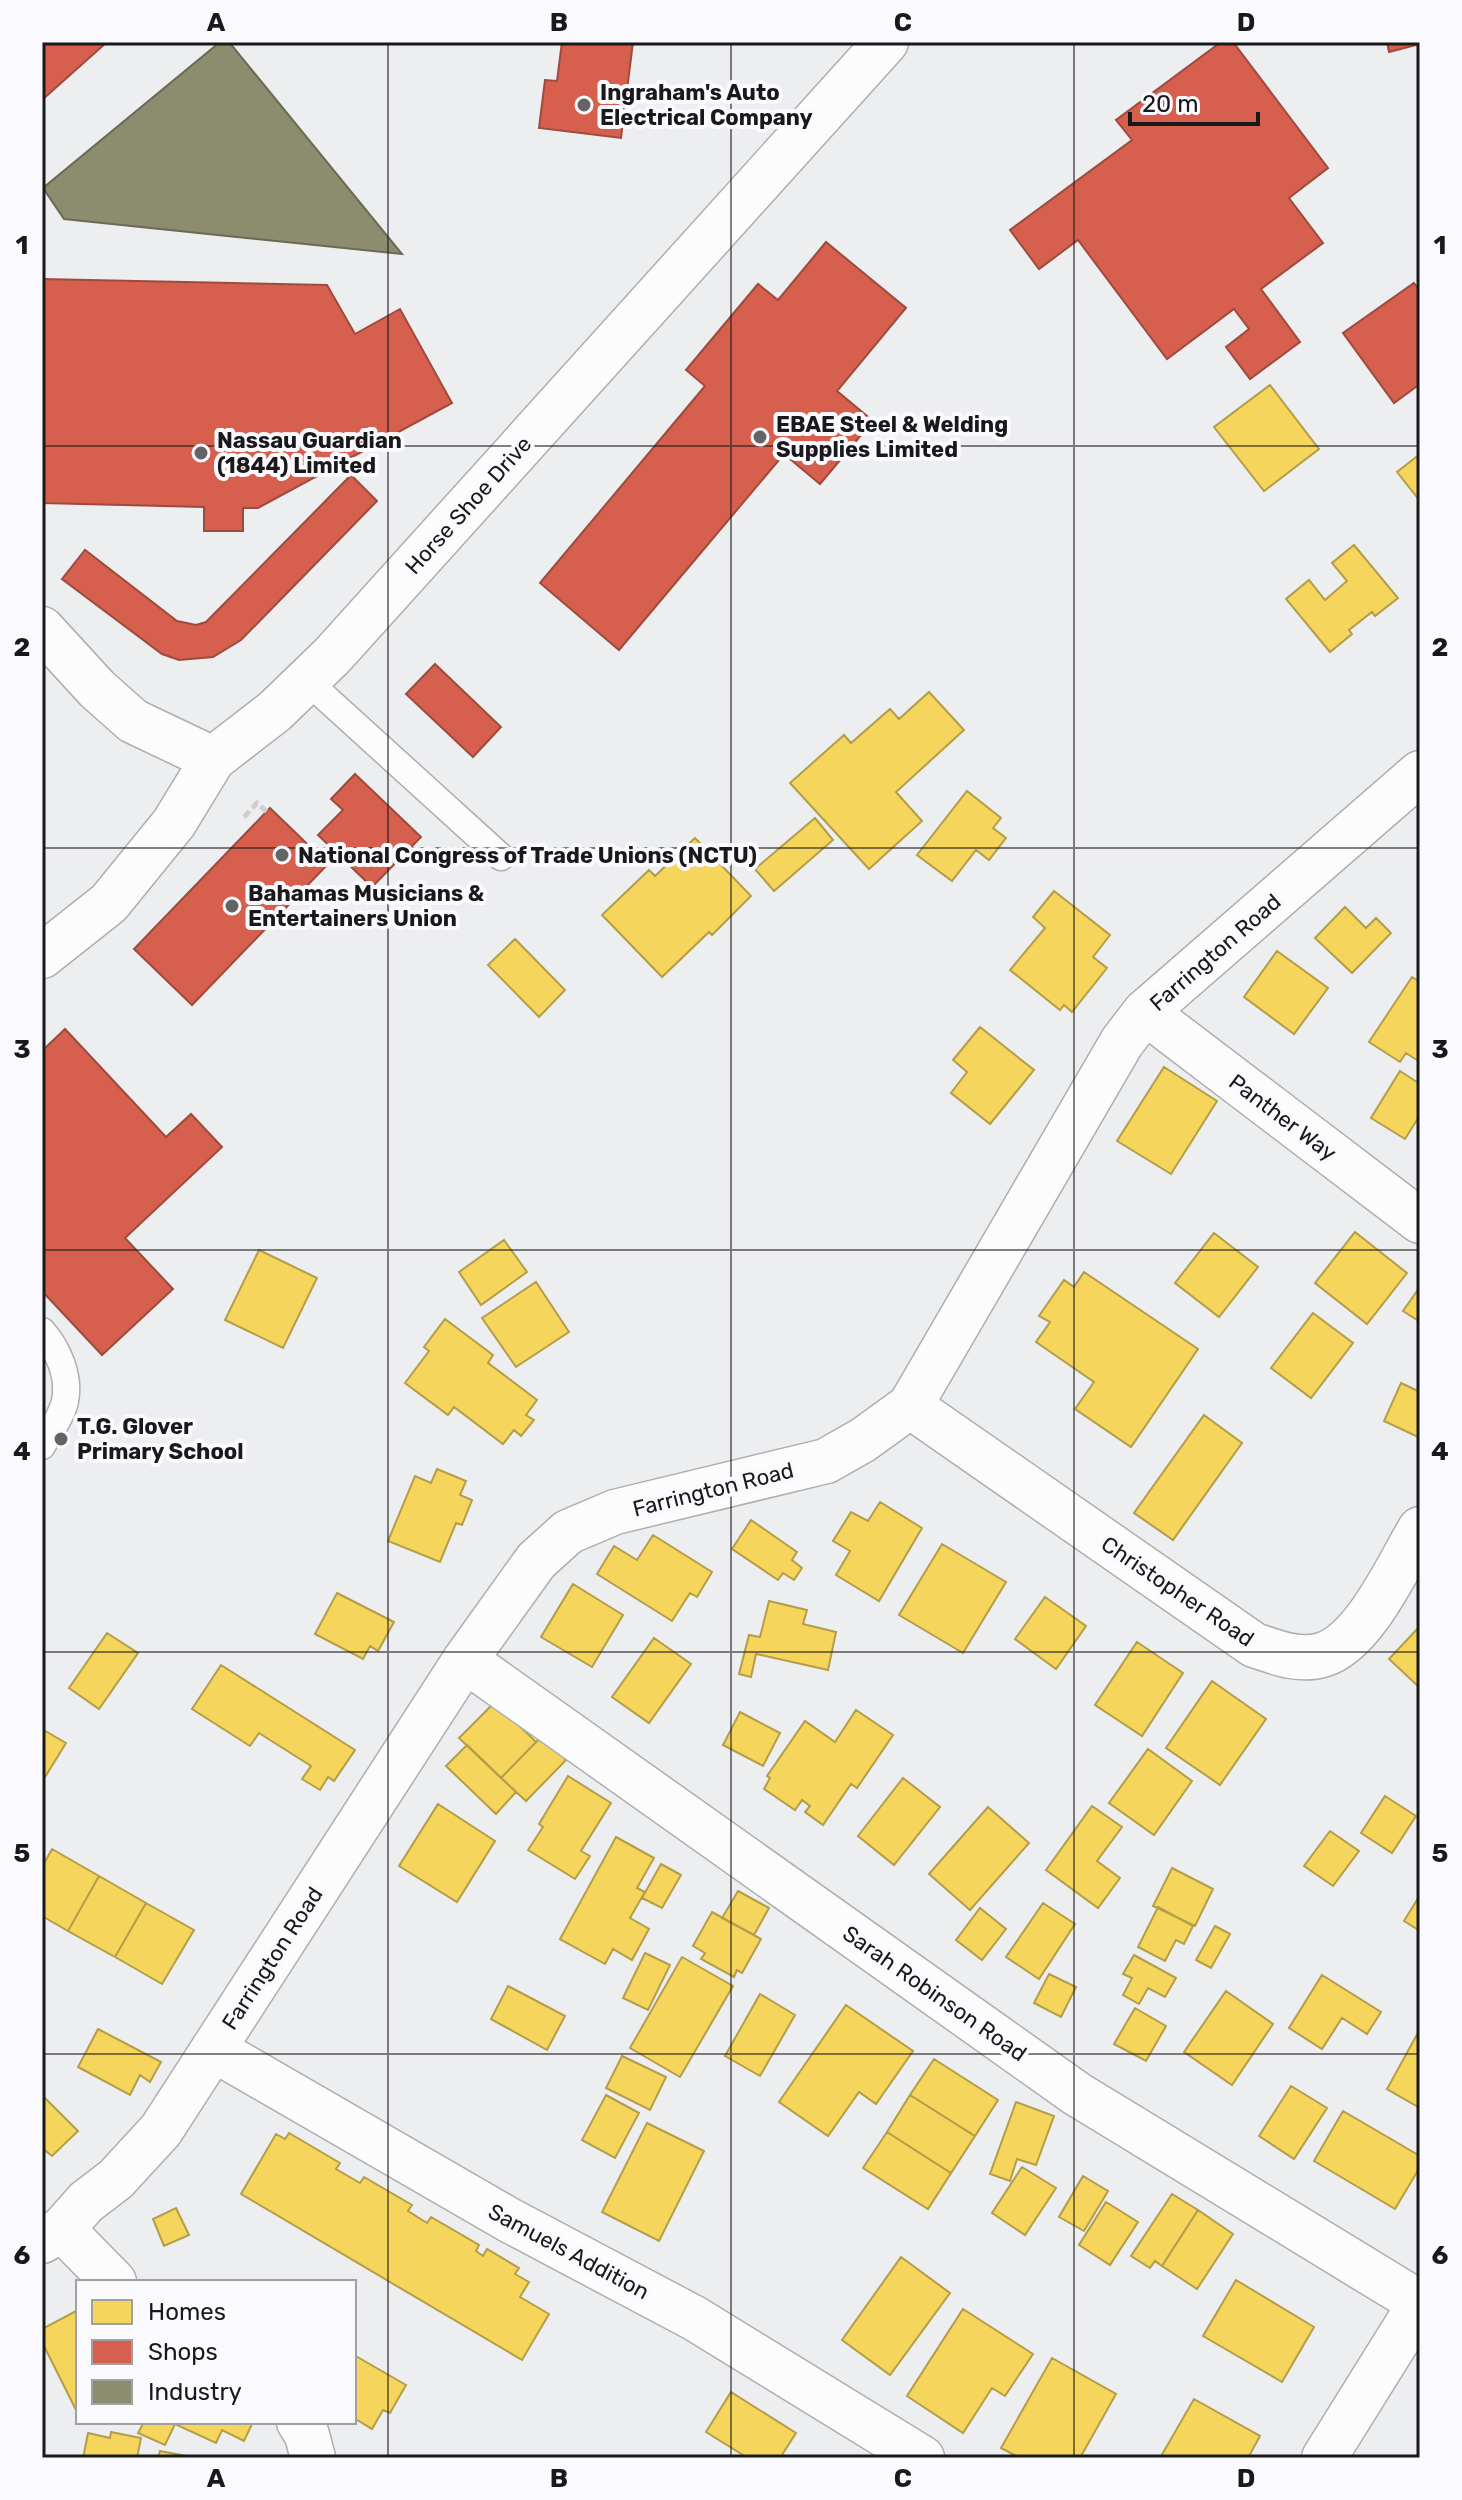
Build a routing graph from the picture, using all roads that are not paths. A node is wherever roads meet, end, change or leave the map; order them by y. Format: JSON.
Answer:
{"nodes":[{"id":1,"x":886,"y":42,"type":"edge"},
{"id":2,"x":42,"y":629,"type":"edge"},
{"id":3,"x":305,"y":679,"type":"junction"},
{"id":4,"x":213,"y":759,"type":"junction"},
{"id":5,"x":1420,"y":773,"type":"edge"},
{"id":6,"x":501,"y":857,"type":"dead end"},
{"id":7,"x":42,"y":956,"type":"edge"},
{"id":8,"x":1145,"y":1012,"type":"junction"},
{"id":9,"x":1420,"y":1221,"type":"edge"},
{"id":10,"x":42,"y":1331,"type":"edge"},
{"id":11,"x":910,"y":1406,"type":"junction"},
{"id":12,"x":42,"y":1446,"type":"edge"},
{"id":13,"x":1420,"y":1529,"type":"edge"},
{"id":14,"x":465,"y":1660,"type":"junction"},
{"id":15,"x":213,"y":2049,"type":"junction"},
{"id":16,"x":52,"y":2235,"type":"edge"},
{"id":17,"x":111,"y":2280,"type":"edge"},
{"id":18,"x":1420,"y":2304,"type":"edge"},
{"id":19,"x":300,"y":2424,"type":"edge"},
{"id":20,"x":907,"y":2455,"type":"edge"},
{"id":21,"x":313,"y":2458,"type":"edge"},
{"id":22,"x":1324,"y":2458,"type":"edge"}],
"edges":[{"from":1,"to":3,"type":"street","name":"Horse Shoe Drive"},
{"from":2,"to":4,"type":"street"},
{"from":3,"to":4,"type":"street","name":"Horse Shoe Drive"},
{"from":3,"to":6,"type":"lane"},
{"from":4,"to":7,"type":"street","name":"Horse Shoe Drive"},
{"from":5,"to":8,"type":"street","name":"Farrington Road"},
{"from":8,"to":9,"type":"street","name":"Panther Way"},
{"from":8,"to":11,"type":"street","name":"Farrington Road"},
{"from":10,"to":12,"type":"lane"},
{"from":11,"to":13,"type":"street","name":"Christopher Road"},
{"from":11,"to":14,"type":"street","name":"Farrington Road"},
{"from":14,"to":15,"type":"street","name":"Farrington Road"},
{"from":14,"to":18,"type":"street","name":"Sarah Robinson Road"},
{"from":15,"to":16,"type":"street","name":"Farrington Road"},
{"from":15,"to":20,"type":"street","name":"Samuels Addition"},
{"from":16,"to":17,"type":"street"},
{"from":18,"to":22,"type":"street"},
{"from":19,"to":21,"type":"street"}]}
